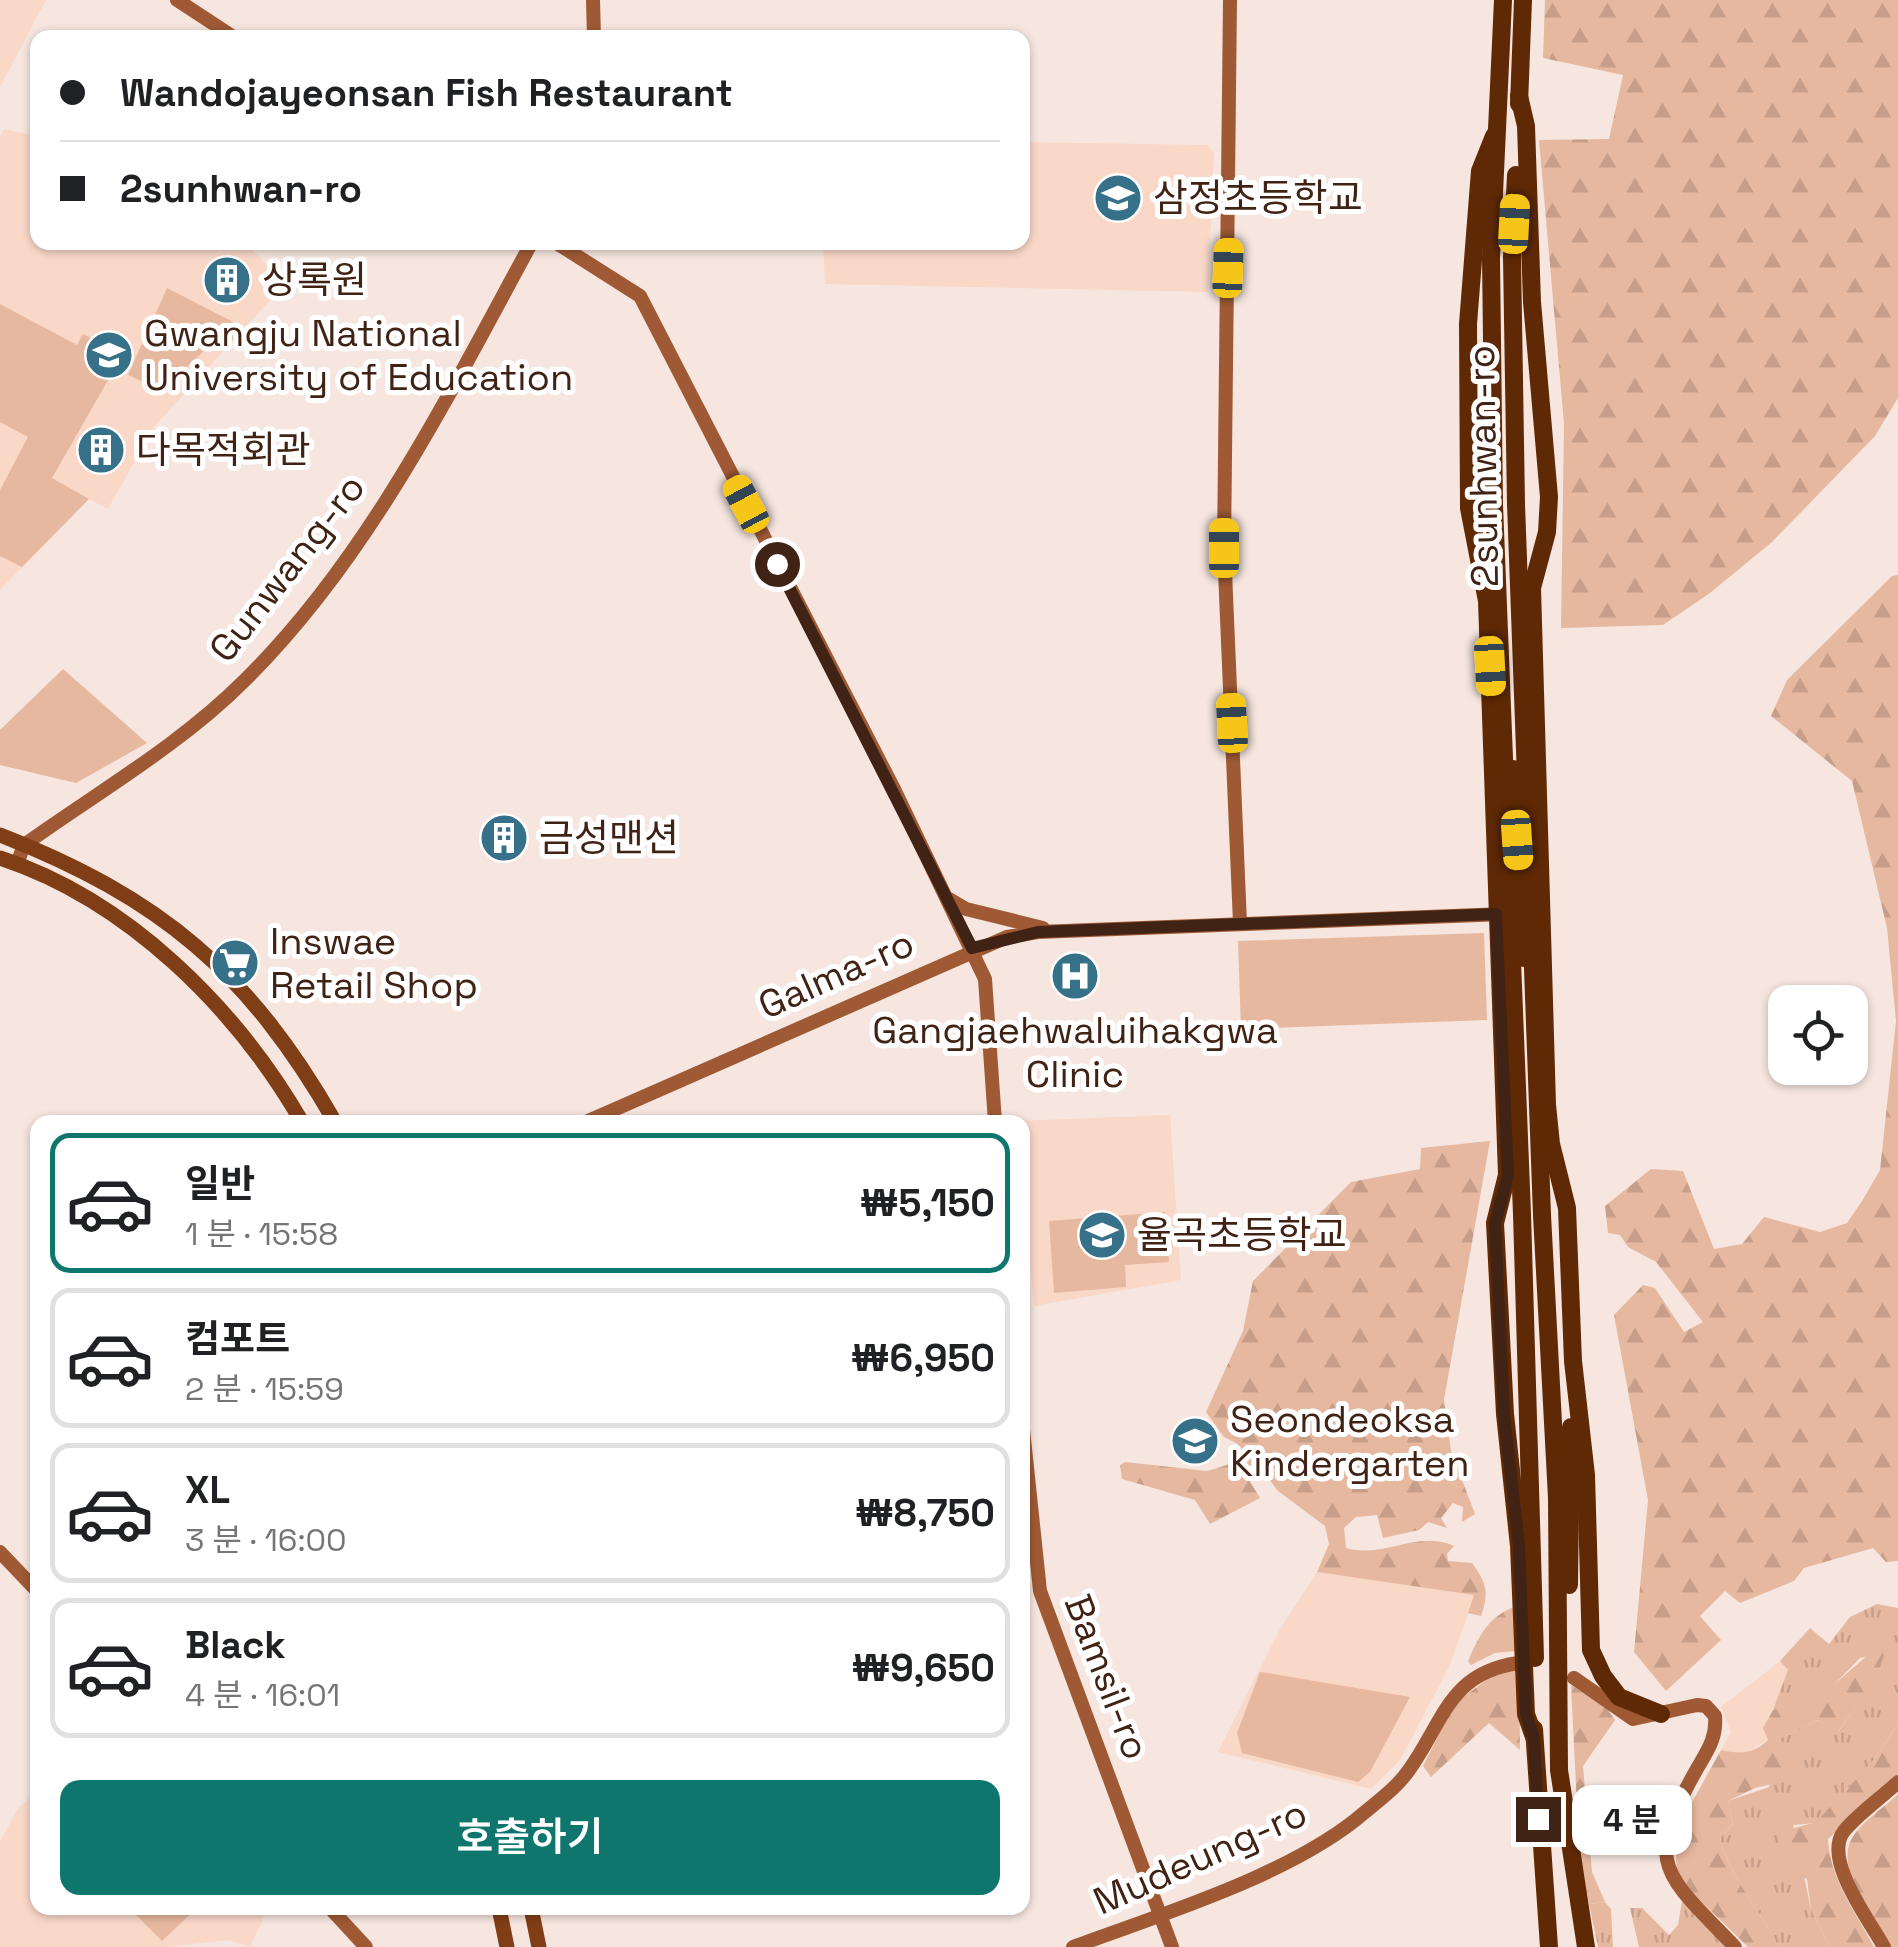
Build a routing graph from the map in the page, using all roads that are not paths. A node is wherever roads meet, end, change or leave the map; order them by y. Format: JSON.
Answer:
{"nodes":[{"id":1,"x":177,"y":0,"type":"edge"},
{"id":2,"x":593,"y":0,"type":"edge"},
{"id":3,"x":1230,"y":0,"type":"edge"},
{"id":4,"x":1503,"y":0,"type":"edge"},
{"id":5,"x":1523,"y":0,"type":"edge"},
{"id":6,"x":223,"y":30,"type":"edge"},
{"id":7,"x":594,"y":30,"type":"edge"},
{"id":8,"x":1519,"y":96,"type":"junction"},
{"id":9,"x":1494,"y":136,"type":"junction"},
{"id":10,"x":527,"y":250,"type":"edge"},
{"id":11,"x":567,"y":250,"type":"edge"},
{"id":12,"x":1539,"y":556,"type":"junction"},
{"id":13,"x":1481,"y":566,"type":"junction"},
{"id":14,"x":1486,"y":592,"type":"junction"},
{"id":15,"x":1494,"y":764,"type":"junction"},
{"id":16,"x":1516,"y":813,"type":"junction"},
{"id":17,"x":0,"y":835,"type":"edge"},
{"id":18,"x":1517,"y":840,"type":"junction"},
{"id":19,"x":24,"y":844,"type":"junction"},
{"id":20,"x":0,"y":858,"type":"edge"},
{"id":21,"x":17,"y":864,"type":"junction"},
{"id":22,"x":1495,"y":888,"type":"junction"},
{"id":23,"x":947,"y":898,"type":"junction"},
{"id":24,"x":1543,"y":912,"type":"junction"},
{"id":25,"x":1522,"y":913,"type":"junction"},
{"id":26,"x":1496,"y":914,"type":"junction"},
{"id":27,"x":1240,"y":923,"type":"junction"},
{"id":28,"x":1053,"y":931,"type":"junction"},
{"id":29,"x":972,"y":948,"type":"junction"},
{"id":30,"x":1527,"y":1016,"type":"junction"},
{"id":31,"x":1546,"y":1079,"type":"junction"},
{"id":32,"x":298,"y":1115,"type":"edge"},
{"id":33,"x":331,"y":1115,"type":"edge"},
{"id":34,"x":602,"y":1115,"type":"edge"},
{"id":35,"x":995,"y":1115,"type":"edge"},
{"id":36,"x":1560,"y":1167,"type":"junction"},
{"id":37,"x":1504,"y":1186,"type":"junction"},
{"id":38,"x":1568,"y":1208,"type":"junction"},
{"id":39,"x":1573,"y":1362,"type":"junction"},
{"id":40,"x":1030,"y":1496,"type":"edge"},
{"id":41,"x":0,"y":1552,"type":"edge"},
{"id":42,"x":30,"y":1584,"type":"edge"},
{"id":43,"x":1518,"y":1662,"type":"dead end"},
{"id":44,"x":1566,"y":1684,"type":"junction"},
{"id":45,"x":1661,"y":1714,"type":"junction"},
{"id":46,"x":1534,"y":1738,"type":"junction"},
{"id":47,"x":1898,"y":1782,"type":"edge"},
{"id":48,"x":1160,"y":1914,"type":"junction"},
{"id":49,"x":336,"y":1915,"type":"edge"},
{"id":50,"x":500,"y":1915,"type":"edge"},
{"id":51,"x":532,"y":1915,"type":"edge"},
{"id":52,"x":1548,"y":1941,"type":"edge"},
{"id":53,"x":1584,"y":1942,"type":"edge"},
{"id":54,"x":366,"y":1947,"type":"edge"},
{"id":55,"x":507,"y":1947,"type":"edge"},
{"id":56,"x":539,"y":1947,"type":"edge"},
{"id":57,"x":1074,"y":1947,"type":"edge"},
{"id":58,"x":1172,"y":1947,"type":"edge"},
{"id":59,"x":1734,"y":1947,"type":"edge"},
{"id":60,"x":1884,"y":1947,"type":"edge"}],
"edges":[{"from":1,"to":6,"type":"main road"},
{"from":2,"to":7,"type":"main road"},
{"from":3,"to":27,"type":"main road"},
{"from":4,"to":9,"type":"highway","name":"2sunhwan-ro"},
{"from":5,"to":8,"type":"highway","name":"2sunhwan-ro"},
{"from":8,"to":12,"type":"highway"},
{"from":8,"to":44,"type":"highway","name":"2sunhwan-ro","bridge":true},
{"from":9,"to":13,"type":"highway"},
{"from":9,"to":46,"type":"highway","name":"2sunhwan-ro","bridge":true},
{"from":10,"to":19,"type":"main road","name":"Gunwang-ro"},
{"from":11,"to":23,"type":"main road"},
{"from":12,"to":13,"type":"highway"},
{"from":12,"to":24,"type":"highway"},
{"from":13,"to":14,"type":"highway"},
{"from":14,"to":15,"type":"highway"},
{"from":14,"to":16,"type":"highway"},
{"from":15,"to":16,"type":"highway"},
{"from":15,"to":22,"type":"highway"},
{"from":16,"to":18,"type":"highway"},
{"from":17,"to":19,"type":"main road"},
{"from":18,"to":22,"type":"highway"},
{"from":18,"to":25,"type":"highway"},
{"from":19,"to":21,"type":"main road"},
{"from":19,"to":33,"type":"main road"},
{"from":20,"to":21,"type":"main road"},
{"from":21,"to":32,"type":"main road"},
{"from":22,"to":26,"type":"highway"},
{"from":23,"to":28,"type":"main road"},
{"from":23,"to":29,"type":"main road"},
{"from":24,"to":25,"type":"main road","name":"Galma-ro"},
{"from":24,"to":31,"type":"highway"},
{"from":25,"to":26,"type":"main road","name":"Galma-ro"},
{"from":25,"to":30,"type":"highway"},
{"from":26,"to":27,"type":"main road","name":"Galma-ro"},
{"from":26,"to":37,"type":"highway"},
{"from":27,"to":28,"type":"main road","name":"Galma-ro"},
{"from":28,"to":29,"type":"main road","name":"Galma-ro"},
{"from":29,"to":34,"type":"main road","name":"Galma-ro"},
{"from":29,"to":35,"type":"main road"},
{"from":30,"to":31,"type":"highway"},
{"from":30,"to":36,"type":"highway"},
{"from":31,"to":36,"type":"highway"},
{"from":36,"to":38,"type":"highway"},
{"from":37,"to":38,"type":"highway"},
{"from":37,"to":46,"type":"highway"},
{"from":38,"to":39,"type":"highway"},
{"from":39,"to":44,"type":"highway"},
{"from":39,"to":45,"type":"highway"},
{"from":40,"to":48,"type":"main road","name":"Bamsil-ro"},
{"from":41,"to":42,"type":"main road"},
{"from":43,"to":48,"type":"main road","name":"Mudeung-ro"},
{"from":44,"to":45,"type":"main road"},
{"from":44,"to":53,"type":"highway","name":"2sunhwan-ro"},
{"from":45,"to":59,"type":"main road"},
{"from":46,"to":52,"type":"highway","name":"2sunhwan-ro"},
{"from":47,"to":60,"type":"main road"},
{"from":48,"to":57,"type":"main road","name":"Mudeung-ro"},
{"from":48,"to":58,"type":"main road","name":"Bamsil-ro"},
{"from":49,"to":54,"type":"main road"},
{"from":50,"to":55,"type":"main road"},
{"from":51,"to":56,"type":"main road"}]}
